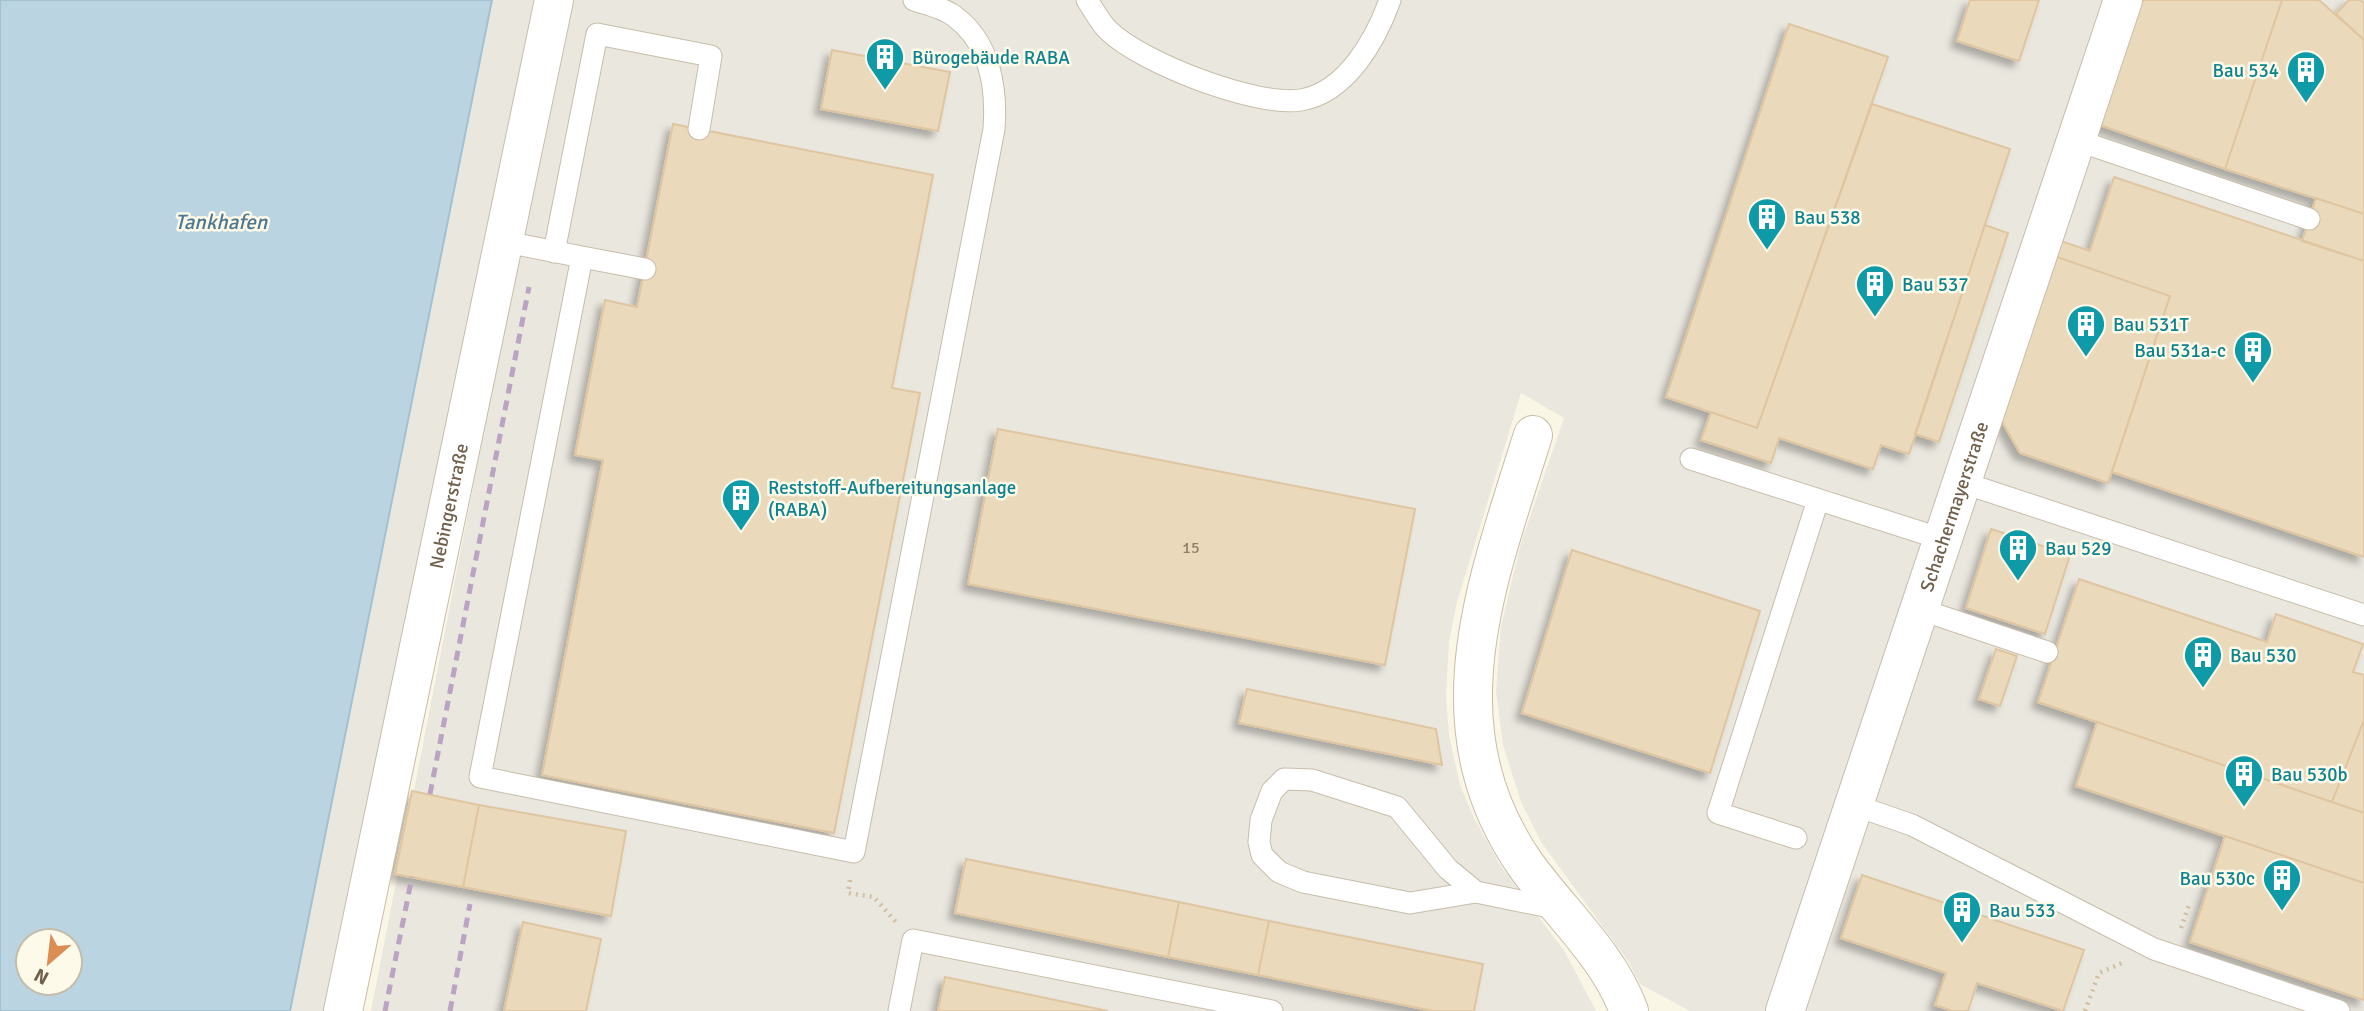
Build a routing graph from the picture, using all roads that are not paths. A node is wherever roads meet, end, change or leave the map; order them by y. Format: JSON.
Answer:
{"nodes":[{"id":1,"x":554,"y":0,"type":"edge"},
{"id":2,"x":914,"y":0,"type":"edge"},
{"id":3,"x":1087,"y":0,"type":"edge"},
{"id":4,"x":1390,"y":0,"type":"edge"},
{"id":5,"x":2123,"y":0,"type":"edge"},
{"id":6,"x":699,"y":129,"type":"dead end"},
{"id":7,"x":2076,"y":140,"type":"junction"},
{"id":8,"x":2309,"y":219,"type":"dead end"},
{"id":9,"x":506,"y":242,"type":"junction"},
{"id":10,"x":554,"y":252,"type":"junction"},
{"id":11,"x":582,"y":257,"type":"junction"},
{"id":12,"x":645,"y":269,"type":"dead end"},
{"id":13,"x":1532,"y":435,"type":"dead end"},
{"id":14,"x":1691,"y":459,"type":"dead end"},
{"id":15,"x":1961,"y":482,"type":"junction"},
{"id":16,"x":1818,"y":500,"type":"junction"},
{"id":17,"x":1942,"y":539,"type":"junction"},
{"id":18,"x":1919,"y":609,"type":"junction"},
{"id":19,"x":2364,"y":615,"type":"edge"},
{"id":20,"x":2047,"y":652,"type":"dead end"},
{"id":21,"x":1854,"y":805,"type":"junction"},
{"id":22,"x":1796,"y":838,"type":"dead end"},
{"id":23,"x":1476,"y":892,"type":"junction"},
{"id":24,"x":1560,"y":909,"type":"junction"},
{"id":25,"x":2286,"y":1003,"type":"edge"},
{"id":26,"x":343,"y":1011,"type":"edge"},
{"id":27,"x":899,"y":1011,"type":"edge"},
{"id":28,"x":1272,"y":1011,"type":"edge"},
{"id":29,"x":1629,"y":1011,"type":"edge"},
{"id":30,"x":1784,"y":1011,"type":"edge"},
{"id":31,"x":2339,"y":1011,"type":"edge"}],
"edges":[{"from":1,"to":9,"type":"street","name":"Nebingerstraße"},
{"from":2,"to":11,"type":"lane"},
{"from":3,"to":4,"type":"lane"},
{"from":5,"to":7,"type":"street","name":"Schachermayerstraße"},
{"from":6,"to":10,"type":"lane"},
{"from":7,"to":8,"type":"lane"},
{"from":7,"to":15,"type":"street","name":"Schachermayerstraße"},
{"from":9,"to":10,"type":"lane"},
{"from":9,"to":26,"type":"street","name":"Nebingerstraße"},
{"from":10,"to":11,"type":"lane"},
{"from":11,"to":12,"type":"lane"},
{"from":13,"to":24,"type":"street"},
{"from":14,"to":16,"type":"lane"},
{"from":15,"to":17,"type":"street","name":"Schachermayerstraße"},
{"from":15,"to":19,"type":"lane"},
{"from":16,"to":17,"type":"lane"},
{"from":16,"to":22,"type":"lane"},
{"from":17,"to":18,"type":"street","name":"Schachermayerstraße"},
{"from":18,"to":20,"type":"lane"},
{"from":18,"to":21,"type":"street","name":"Schachermayerstraße"},
{"from":21,"to":25,"type":"lane"},
{"from":21,"to":30,"type":"street","name":"Schachermayerstraße"},
{"from":23,"to":23,"type":"lane"},
{"from":23,"to":24,"type":"lane"},
{"from":24,"to":29,"type":"street"},
{"from":25,"to":31,"type":"lane"},
{"from":27,"to":28,"type":"lane"}]}
